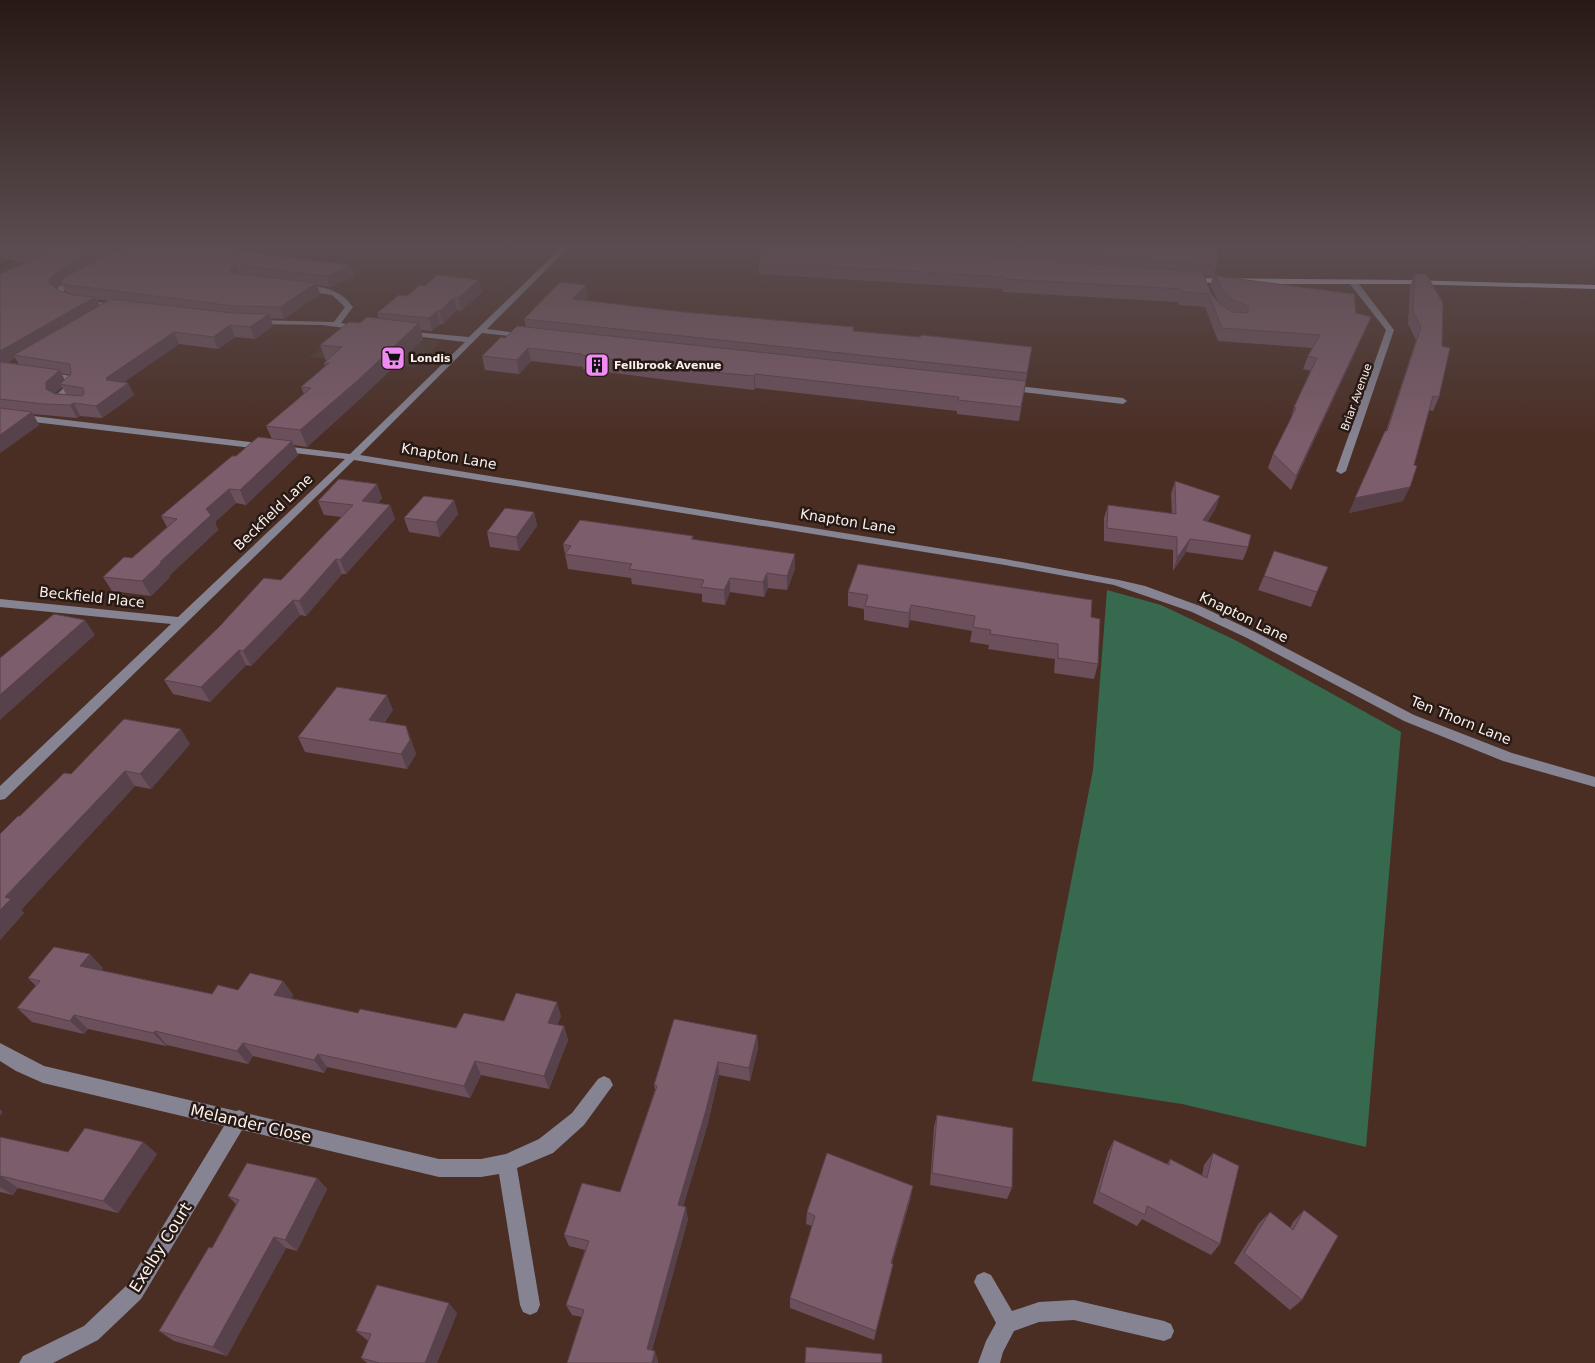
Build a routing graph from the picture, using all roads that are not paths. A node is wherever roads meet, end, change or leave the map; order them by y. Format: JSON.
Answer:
{"nodes":[{"id":1,"x":104,"y":312,"type":"edge"},
{"id":2,"x":346,"y":312,"type":"edge"},
{"id":3,"x":501,"y":312,"type":"edge"},
{"id":4,"x":1376,"y":312,"type":"edge"},
{"id":5,"x":99,"y":315,"type":"edge"},
{"id":6,"x":246,"y":322,"type":"edge"},
{"id":7,"x":336,"y":325,"type":"junction"},
{"id":8,"x":365,"y":328,"type":"edge"},
{"id":9,"x":394,"y":331,"type":"edge"},
{"id":10,"x":482,"y":331,"type":"junction"},
{"id":11,"x":540,"y":337,"type":"edge"},
{"id":12,"x":472,"y":340,"type":"junction"},
{"id":13,"x":36,"y":373,"type":"edge"},
{"id":14,"x":997,"y":387,"type":"edge"},
{"id":15,"x":1123,"y":401,"type":"dead end"},
{"id":16,"x":78,"y":403,"type":"edge"},
{"id":17,"x":0,"y":415,"type":"edge"},
{"id":18,"x":353,"y":456,"type":"junction"},
{"id":19,"x":1341,"y":471,"type":"dead end"},
{"id":20,"x":0,"y":603,"type":"edge"},
{"id":21,"x":181,"y":621,"type":"junction"},
{"id":22,"x":1322,"y":673,"type":"joint"},
{"id":23,"x":1595,"y":782,"type":"edge"},
{"id":24,"x":0,"y":795,"type":"edge"},
{"id":25,"x":0,"y":1051,"type":"edge"},
{"id":26,"x":604,"y":1085,"type":"dead end"},
{"id":27,"x":239,"y":1120,"type":"junction"},
{"id":28,"x":507,"y":1163,"type":"junction"},
{"id":29,"x":984,"y":1282,"type":"dead end"},
{"id":30,"x":530,"y":1305,"type":"dead end"},
{"id":31,"x":1007,"y":1324,"type":"junction"},
{"id":32,"x":1164,"y":1331,"type":"dead end"},
{"id":33,"x":30,"y":1363,"type":"edge"},
{"id":34,"x":989,"y":1363,"type":"edge"}],
"edges":[{"from":1,"to":5,"type":"street"},
{"from":2,"to":7,"type":"street"},
{"from":3,"to":10,"type":"street","name":"Beckfield Lane"},
{"from":4,"to":19,"type":"street","name":"Briar Avenue"},
{"from":6,"to":7,"type":"street"},
{"from":7,"to":8,"type":"street"},
{"from":9,"to":12,"type":"street"},
{"from":10,"to":11,"type":"street"},
{"from":10,"to":12,"type":"street","name":"Beckfield Lane"},
{"from":12,"to":18,"type":"street","name":"Beckfield Lane"},
{"from":13,"to":16,"type":"street"},
{"from":14,"to":15,"type":"street"},
{"from":17,"to":18,"type":"street","name":"Knapton Lane"},
{"from":18,"to":21,"type":"street","name":"Beckfield Lane"},
{"from":18,"to":22,"type":"street","name":"Knapton Lane"},
{"from":20,"to":21,"type":"street","name":"Beckfield Place"},
{"from":21,"to":24,"type":"street","name":"Beckfield Lane"},
{"from":22,"to":23,"type":"street","name":"Ten Thorn Lane"},
{"from":25,"to":27,"type":"street","name":"Melander Close"},
{"from":26,"to":28,"type":"street","name":"Melander Close"},
{"from":27,"to":28,"type":"street","name":"Melander Close"},
{"from":27,"to":33,"type":"street","name":"Exelby Court"},
{"from":28,"to":30,"type":"street"},
{"from":29,"to":31,"type":"street"},
{"from":31,"to":32,"type":"street"},
{"from":31,"to":34,"type":"street"}]}
